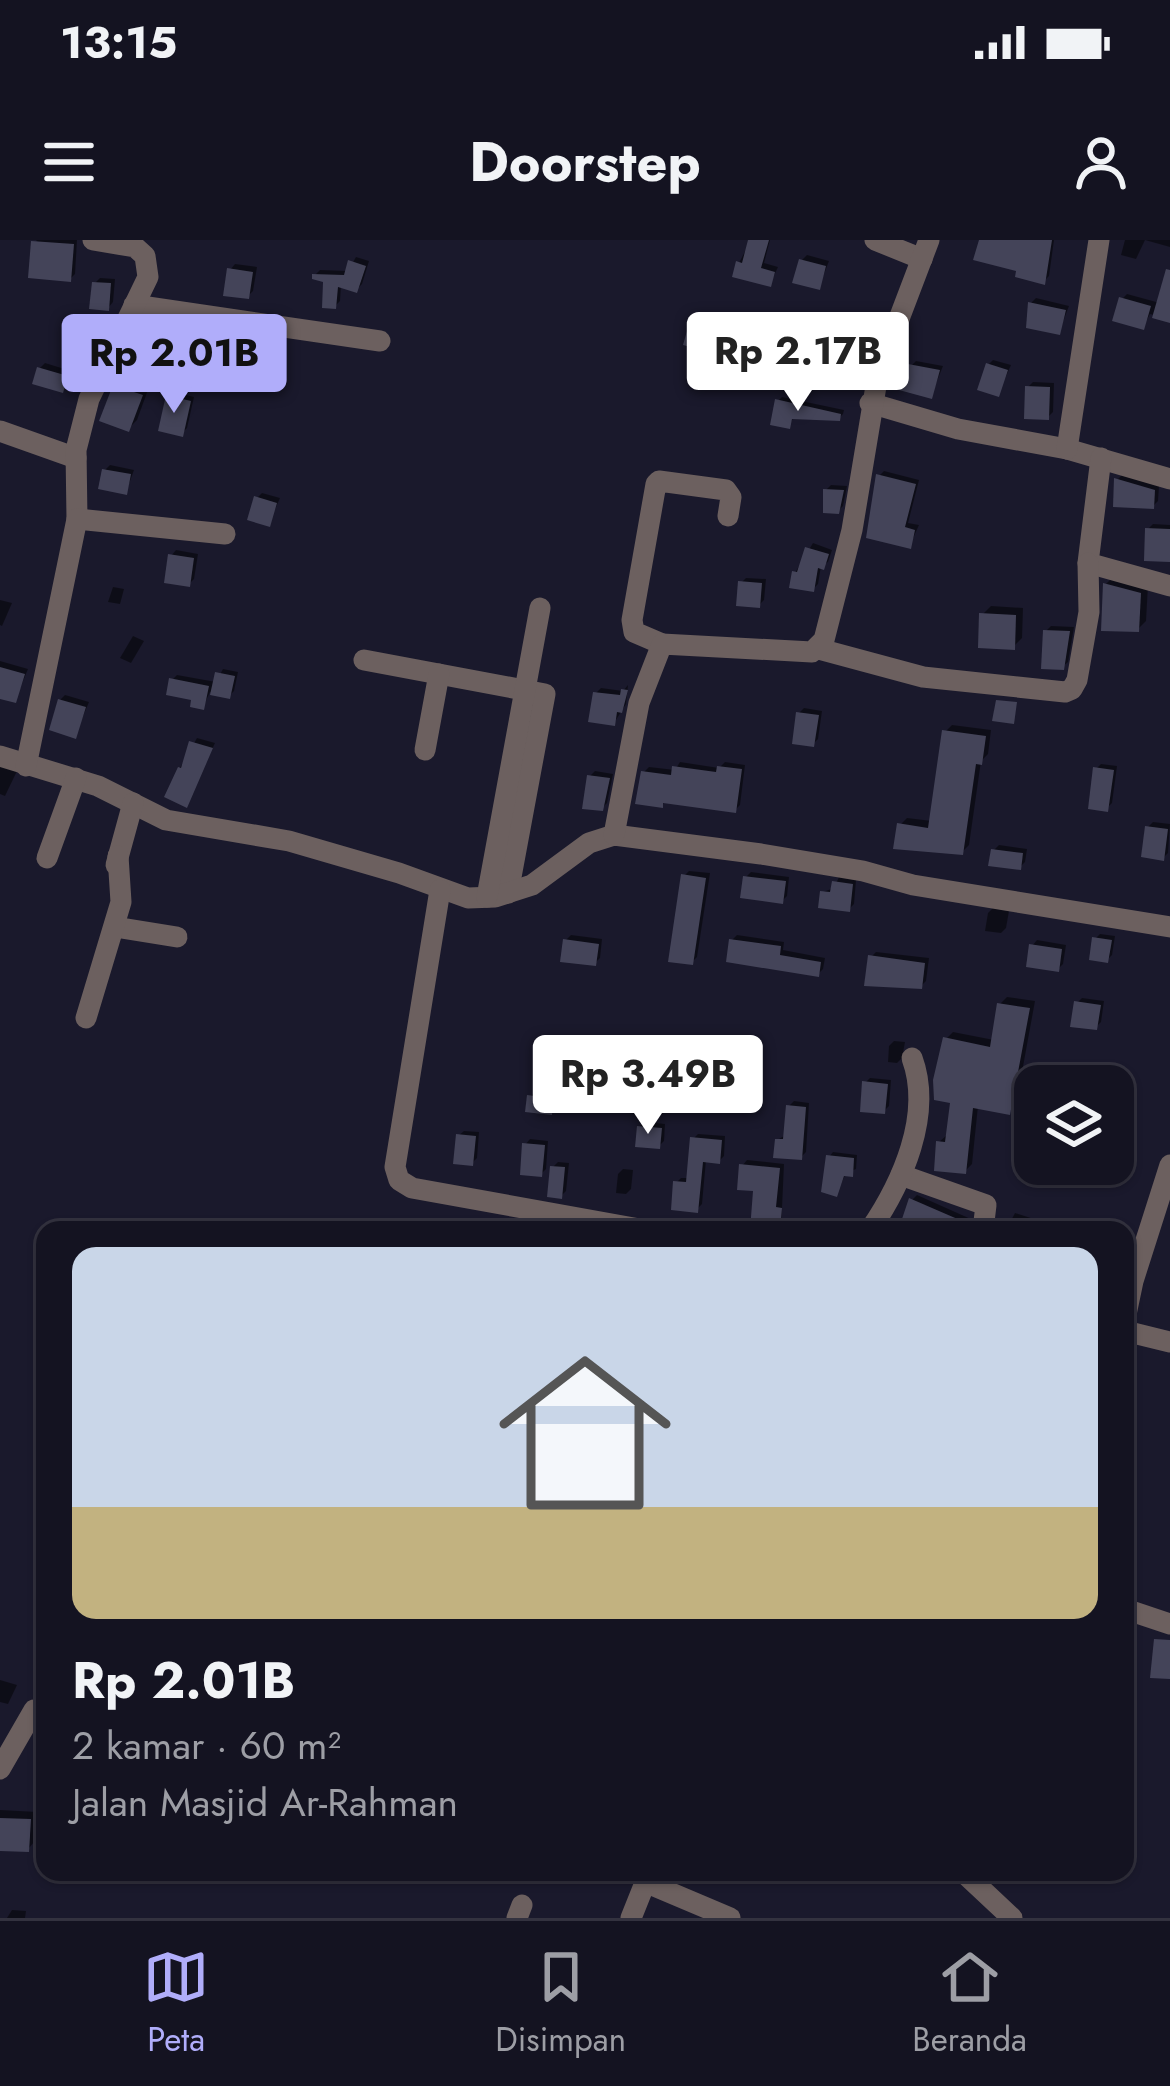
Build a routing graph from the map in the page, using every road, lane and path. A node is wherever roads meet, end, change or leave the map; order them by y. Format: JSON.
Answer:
{"nodes":[{"id":1,"x":93,"y":240,"type":"edge"},
{"id":2,"x":875,"y":240,"type":"edge"},
{"id":3,"x":1099,"y":240,"type":"edge"},
{"id":4,"x":926,"y":249,"type":"edge"},
{"id":5,"x":134,"y":305,"type":"junction"},
{"id":6,"x":380,"y":340,"type":"dead end"},
{"id":7,"x":870,"y":403,"type":"junction"},
{"id":8,"x":0,"y":431,"type":"edge"},
{"id":9,"x":1067,"y":449,"type":"junction"},
{"id":10,"x":76,"y":458,"type":"junction"},
{"id":11,"x":1101,"y":458,"type":"junction"},
{"id":12,"x":1170,"y":479,"type":"edge"},
{"id":13,"x":728,"y":516,"type":"dead end"},
{"id":14,"x":77,"y":519,"type":"junction"},
{"id":15,"x":225,"y":534,"type":"dead end"},
{"id":16,"x":1088,"y":563,"type":"junction"},
{"id":17,"x":1170,"y":586,"type":"edge"},
{"id":18,"x":540,"y":608,"type":"dead end"},
{"id":19,"x":662,"y":644,"type":"junction"},
{"id":20,"x":819,"y":649,"type":"junction"},
{"id":21,"x":364,"y":660,"type":"dead end"},
{"id":22,"x":439,"y":674,"type":"junction"},
{"id":23,"x":525,"y":690,"type":"junction"},
{"id":24,"x":424,"y":750,"type":"dead end"},
{"id":25,"x":0,"y":756,"type":"edge"},
{"id":26,"x":26,"y":766,"type":"junction"},
{"id":27,"x":76,"y":778,"type":"junction"},
{"id":28,"x":133,"y":803,"type":"junction"},
{"id":29,"x":614,"y":836,"type":"junction"},
{"id":30,"x":47,"y":858,"type":"dead end"},
{"id":31,"x":440,"y":890,"type":"junction"},
{"id":32,"x":497,"y":895,"type":"junction"},
{"id":33,"x":115,"y":926,"type":"junction"},
{"id":34,"x":1170,"y":927,"type":"edge"},
{"id":35,"x":177,"y":937,"type":"dead end"},
{"id":36,"x":86,"y":1018,"type":"dead end"},
{"id":37,"x":912,"y":1058,"type":"dead end"},
{"id":38,"x":1170,"y":1166,"type":"edge"},
{"id":39,"x":901,"y":1175,"type":"junction"},
{"id":40,"x":595,"y":1221,"type":"edge"},
{"id":41,"x":875,"y":1221,"type":"edge"},
{"id":42,"x":984,"y":1221,"type":"edge"},
{"id":43,"x":1134,"y":1278,"type":"edge"},
{"id":44,"x":1134,"y":1333,"type":"edge"},
{"id":45,"x":1170,"y":1342,"type":"edge"},
{"id":46,"x":1134,"y":1612,"type":"edge"},
{"id":47,"x":1170,"y":1624,"type":"edge"},
{"id":48,"x":34,"y":1710,"type":"dead end"},
{"id":49,"x":0,"y":1769,"type":"edge"},
{"id":50,"x":645,"y":1881,"type":"edge"},
{"id":51,"x":655,"y":1881,"type":"edge"},
{"id":52,"x":973,"y":1881,"type":"edge"},
{"id":53,"x":631,"y":1918,"type":"edge"},
{"id":54,"x":730,"y":1918,"type":"edge"},
{"id":55,"x":1012,"y":1918,"type":"edge"}],
"edges":[{"from":1,"to":5,"type":"street"},
{"from":2,"to":4,"type":"street"},
{"from":3,"to":9,"type":"street"},
{"from":4,"to":7,"type":"street"},
{"from":5,"to":6,"type":"street"},
{"from":5,"to":10,"type":"street"},
{"from":7,"to":9,"type":"street"},
{"from":7,"to":20,"type":"street"},
{"from":8,"to":10,"type":"street"},
{"from":9,"to":11,"type":"street"},
{"from":10,"to":14,"type":"street"},
{"from":11,"to":12,"type":"street"},
{"from":11,"to":16,"type":"street"},
{"from":13,"to":19,"type":"street"},
{"from":14,"to":15,"type":"street"},
{"from":14,"to":26,"type":"street"},
{"from":16,"to":17,"type":"street"},
{"from":16,"to":20,"type":"street"},
{"from":18,"to":23,"type":"street"},
{"from":19,"to":20,"type":"street"},
{"from":19,"to":29,"type":"street"},
{"from":21,"to":22,"type":"street"},
{"from":22,"to":23,"type":"street"},
{"from":22,"to":24,"type":"street"},
{"from":23,"to":32,"type":"street"},
{"from":25,"to":26,"type":"street"},
{"from":26,"to":27,"type":"street"},
{"from":27,"to":28,"type":"street"},
{"from":27,"to":30,"type":"street"},
{"from":28,"to":31,"type":"street"},
{"from":28,"to":33,"type":"street"},
{"from":29,"to":32,"type":"street"},
{"from":29,"to":34,"type":"street"},
{"from":31,"to":32,"type":"street"},
{"from":31,"to":40,"type":"street"},
{"from":33,"to":35,"type":"street"},
{"from":33,"to":36,"type":"street"},
{"from":37,"to":39,"type":"street"},
{"from":38,"to":43,"type":"street"},
{"from":39,"to":41,"type":"street"},
{"from":39,"to":42,"type":"street"},
{"from":44,"to":45,"type":"street"},
{"from":46,"to":47,"type":"street"},
{"from":48,"to":49,"type":"street"},
{"from":50,"to":53,"type":"street"},
{"from":51,"to":54,"type":"street"},
{"from":52,"to":55,"type":"street"}]}
